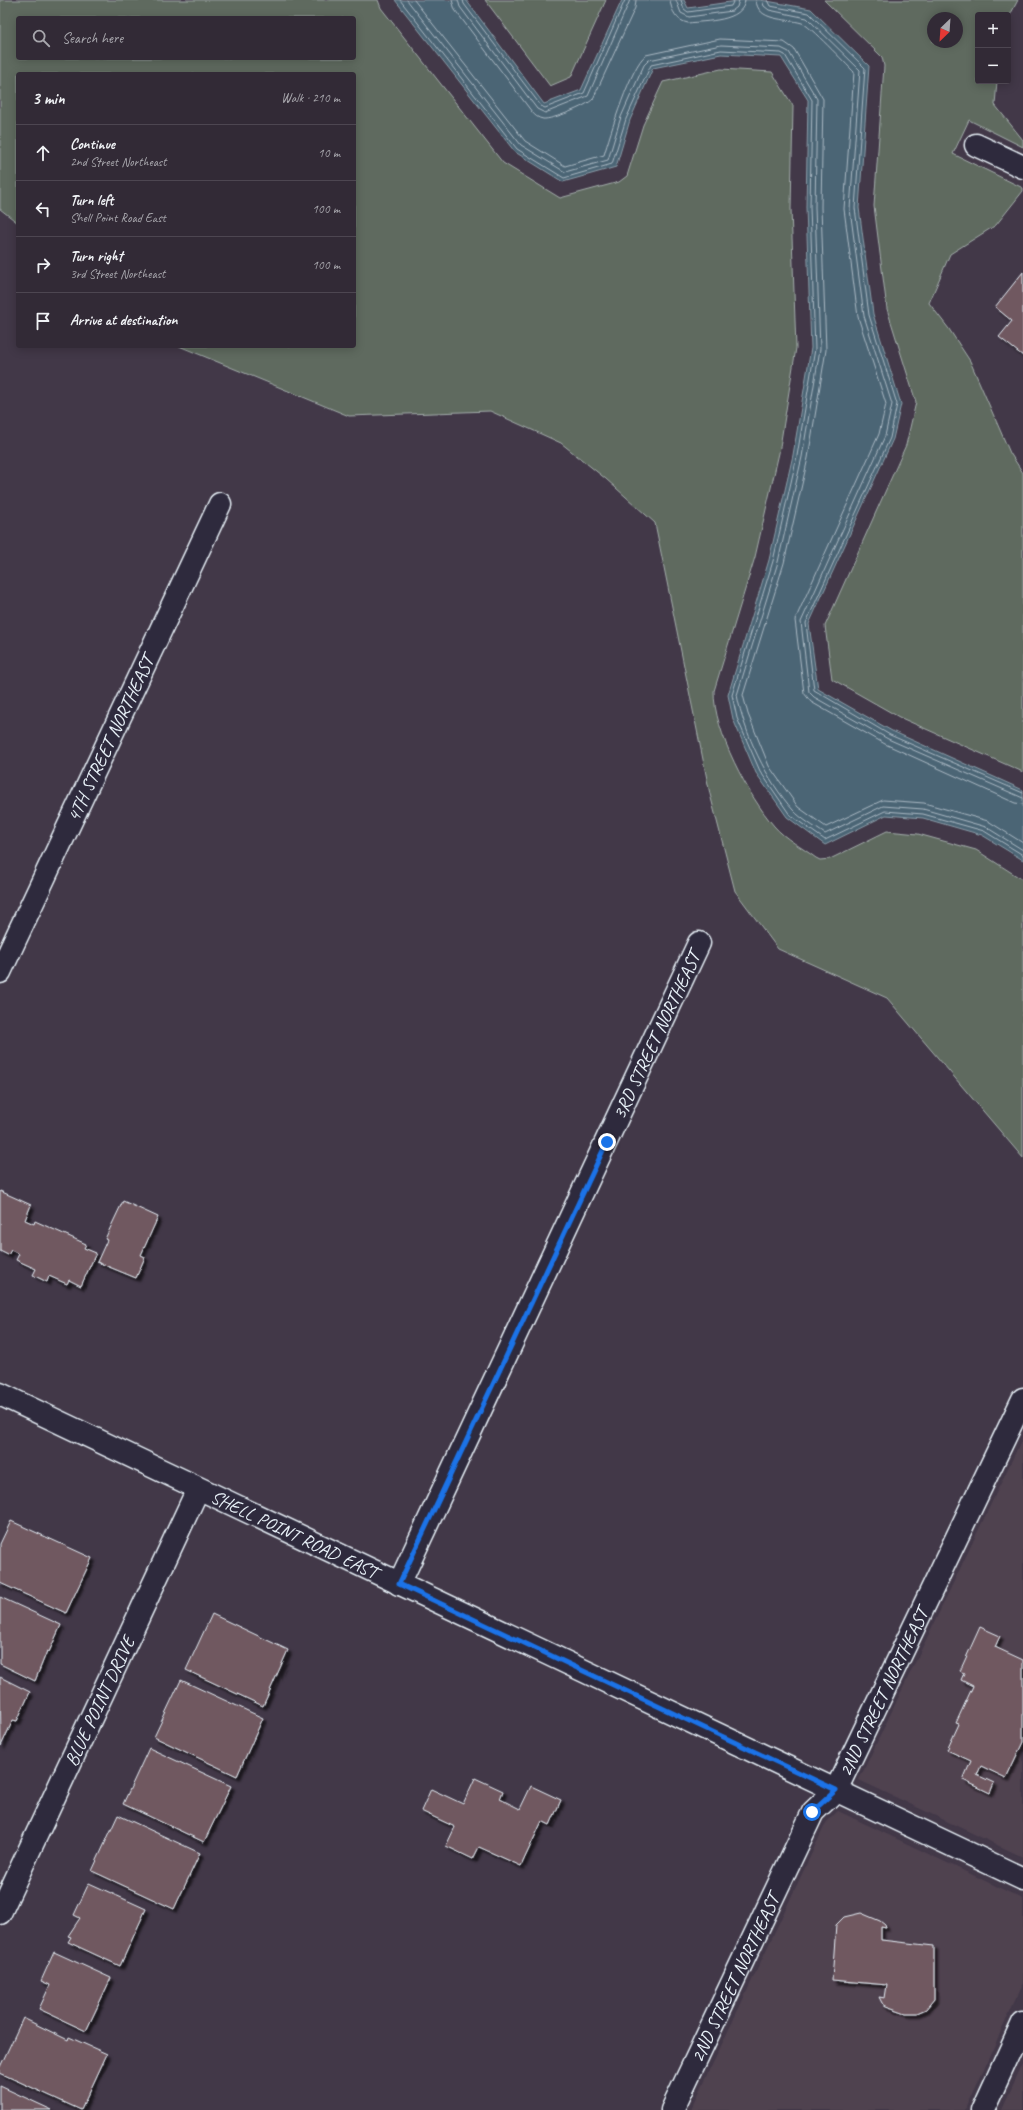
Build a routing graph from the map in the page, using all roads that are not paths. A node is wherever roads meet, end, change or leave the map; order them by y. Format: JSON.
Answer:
{"nodes":[{"id":1,"x":976,"y":145,"type":"dead end"},
{"id":2,"x":1023,"y":167,"type":"edge"},
{"id":3,"x":220,"y":504,"type":"dead end"},
{"id":4,"x":699,"y":943,"type":"dead end"},
{"id":5,"x":0,"y":972,"type":"edge"},
{"id":6,"x":0,"y":1394,"type":"edge"},
{"id":7,"x":1023,"y":1399,"type":"edge"},
{"id":8,"x":198,"y":1489,"type":"junction"},
{"id":9,"x":399,"y":1584,"type":"junction"},
{"id":10,"x":836,"y":1790,"type":"junction"},
{"id":11,"x":1023,"y":1879,"type":"edge"},
{"id":12,"x":0,"y":1913,"type":"edge"},
{"id":13,"x":1023,"y":2023,"type":"edge"},
{"id":14,"x":672,"y":2110,"type":"edge"},
{"id":15,"x":983,"y":2110,"type":"edge"}],
"edges":[{"from":1,"to":2,"type":"street"},
{"from":3,"to":5,"type":"street","name":"4TH STREET NORTHEAST"},
{"from":4,"to":9,"type":"street","name":"3RD STREET NORTHEAST"},
{"from":6,"to":8,"type":"street","name":"SHELL POINT ROAD EAST"},
{"from":7,"to":10,"type":"street","name":"2ND STREET NORTHEAST"},
{"from":8,"to":9,"type":"street","name":"SHELL POINT ROAD EAST"},
{"from":8,"to":12,"type":"street","name":"BLUE POINT DRIVE"},
{"from":9,"to":10,"type":"street","name":"SHELL POINT ROAD EAST"},
{"from":10,"to":11,"type":"street","name":"SHELL POINT ROAD EAST"},
{"from":10,"to":14,"type":"street","name":"2ND STREET NORTHEAST"},
{"from":13,"to":15,"type":"street"}]}
